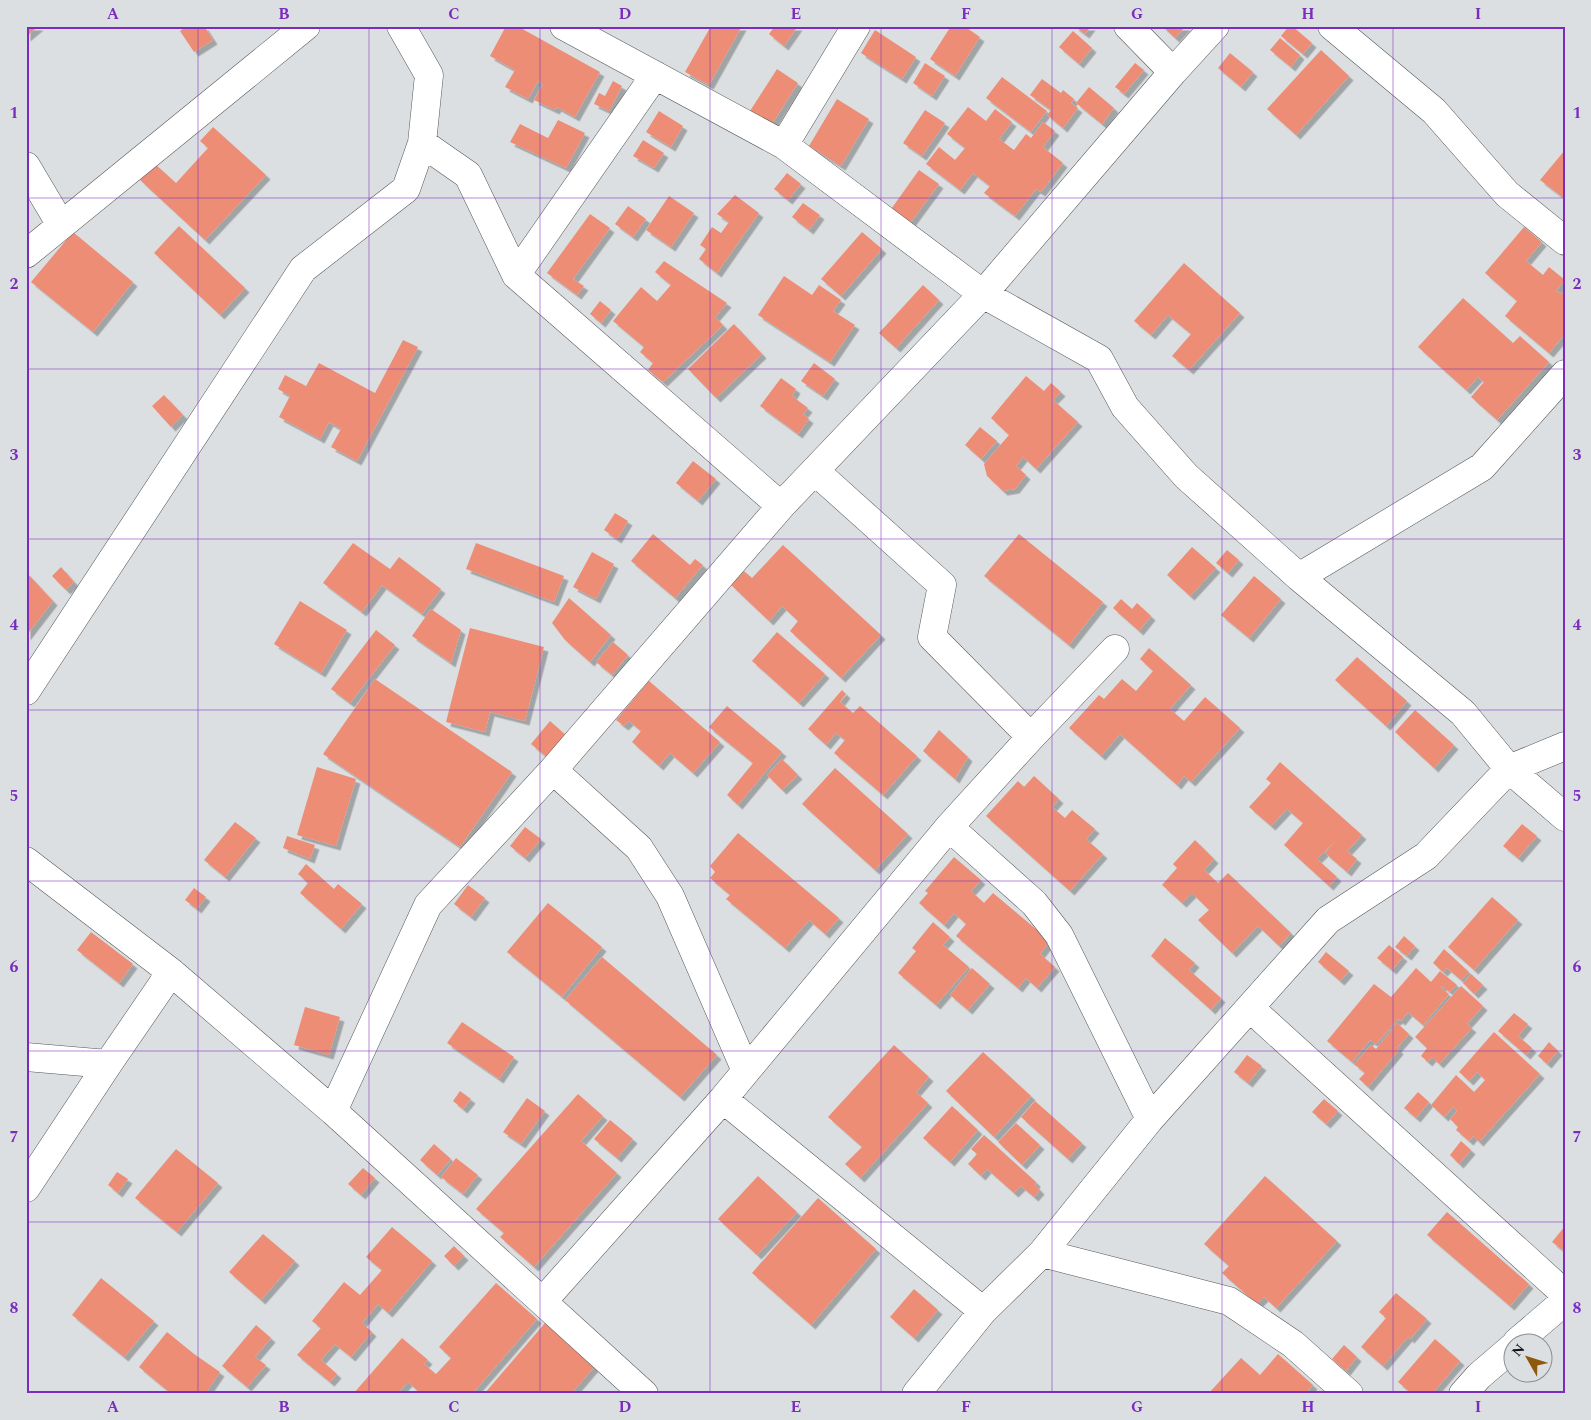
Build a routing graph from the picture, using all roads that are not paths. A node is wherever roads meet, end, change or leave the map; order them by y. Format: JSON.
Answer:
{"nodes":[{"id":1,"x":306,"y":26,"type":"edge"},
{"id":2,"x":401,"y":26,"type":"edge"},
{"id":3,"x":564,"y":26,"type":"edge"},
{"id":4,"x":856,"y":26,"type":"edge"},
{"id":5,"x":1128,"y":26,"type":"edge"},
{"id":6,"x":1215,"y":26,"type":"edge"},
{"id":7,"x":1332,"y":26,"type":"edge"},
{"id":8,"x":1173,"y":72,"type":"junction"},
{"id":9,"x":655,"y":75,"type":"junction"},
{"id":10,"x":422,"y":143,"type":"junction"},
{"id":11,"x":784,"y":145,"type":"junction"},
{"id":12,"x":26,"y":166,"type":"edge"},
{"id":13,"x":61,"y":225,"type":"junction"},
{"id":14,"x":1565,"y":241,"type":"edge"},
{"id":15,"x":26,"y":254,"type":"edge"},
{"id":16,"x":516,"y":276,"type":"junction"},
{"id":17,"x":983,"y":294,"type":"junction"},
{"id":18,"x":1565,"y":374,"type":"edge"},
{"id":19,"x":814,"y":471,"type":"junction"},
{"id":20,"x":781,"y":506,"type":"junction"},
{"id":21,"x":1300,"y":577,"type":"junction"},
{"id":22,"x":1115,"y":649,"type":"dead end"},
{"id":23,"x":26,"y":691,"type":"edge"},
{"id":24,"x":1031,"y":737,"type":"junction"},
{"id":25,"x":1565,"y":746,"type":"edge"},
{"id":26,"x":1509,"y":769,"type":"junction"},
{"id":27,"x":553,"y":770,"type":"junction"},
{"id":28,"x":1565,"y":817,"type":"edge"},
{"id":29,"x":949,"y":827,"type":"junction"},
{"id":30,"x":26,"y":861,"type":"edge"},
{"id":31,"x":171,"y":972,"type":"junction"},
{"id":32,"x":1250,"y":1008,"type":"junction"},
{"id":33,"x":26,"y":1057,"type":"edge"},
{"id":34,"x":108,"y":1064,"type":"junction"},
{"id":35,"x":746,"y":1071,"type":"junction"},
{"id":36,"x":723,"y":1099,"type":"junction"},
{"id":37,"x":333,"y":1111,"type":"junction"},
{"id":38,"x":1150,"y":1119,"type":"junction"},
{"id":39,"x":26,"y":1188,"type":"edge"},
{"id":40,"x":1042,"y":1254,"type":"junction"},
{"id":41,"x":1565,"y":1294,"type":"edge"},
{"id":42,"x":543,"y":1301,"type":"junction"},
{"id":43,"x":1565,"y":1301,"type":"edge"},
{"id":44,"x":984,"y":1311,"type":"junction"},
{"id":45,"x":1529,"y":1332,"type":"edge"},
{"id":46,"x":1504,"y":1355,"type":"edge"},
{"id":47,"x":644,"y":1394,"type":"edge"},
{"id":48,"x":916,"y":1394,"type":"edge"},
{"id":49,"x":1349,"y":1394,"type":"edge"},
{"id":50,"x":1463,"y":1394,"type":"edge"}],
"edges":[{"from":1,"to":13,"type":"street"},
{"from":2,"to":10,"type":"street"},
{"from":3,"to":9,"type":"street"},
{"from":4,"to":11,"type":"street"},
{"from":5,"to":8,"type":"street"},
{"from":6,"to":8,"type":"street"},
{"from":7,"to":14,"type":"street"},
{"from":8,"to":17,"type":"street"},
{"from":9,"to":11,"type":"street"},
{"from":9,"to":16,"type":"street"},
{"from":10,"to":16,"type":"street"},
{"from":10,"to":23,"type":"street"},
{"from":11,"to":17,"type":"street"},
{"from":12,"to":13,"type":"street"},
{"from":13,"to":15,"type":"street"},
{"from":16,"to":20,"type":"street"},
{"from":17,"to":19,"type":"street"},
{"from":17,"to":21,"type":"street"},
{"from":18,"to":21,"type":"street"},
{"from":19,"to":20,"type":"street"},
{"from":19,"to":24,"type":"street"},
{"from":20,"to":27,"type":"street"},
{"from":21,"to":26,"type":"street"},
{"from":22,"to":24,"type":"street"},
{"from":24,"to":29,"type":"street"},
{"from":25,"to":26,"type":"street"},
{"from":26,"to":28,"type":"street"},
{"from":26,"to":32,"type":"street"},
{"from":27,"to":35,"type":"street"},
{"from":27,"to":37,"type":"street"},
{"from":29,"to":35,"type":"street"},
{"from":29,"to":38,"type":"street"},
{"from":30,"to":31,"type":"street"},
{"from":31,"to":34,"type":"street"},
{"from":31,"to":37,"type":"street"},
{"from":32,"to":38,"type":"street"},
{"from":32,"to":41,"type":"street"},
{"from":33,"to":34,"type":"street"},
{"from":34,"to":39,"type":"street"},
{"from":35,"to":36,"type":"street"},
{"from":36,"to":42,"type":"street"},
{"from":36,"to":44,"type":"street"},
{"from":37,"to":42,"type":"street"},
{"from":38,"to":40,"type":"street"},
{"from":40,"to":44,"type":"street"},
{"from":40,"to":49,"type":"street"},
{"from":42,"to":47,"type":"street"},
{"from":43,"to":45,"type":"street"},
{"from":44,"to":48,"type":"street"},
{"from":46,"to":50,"type":"street"}]}
